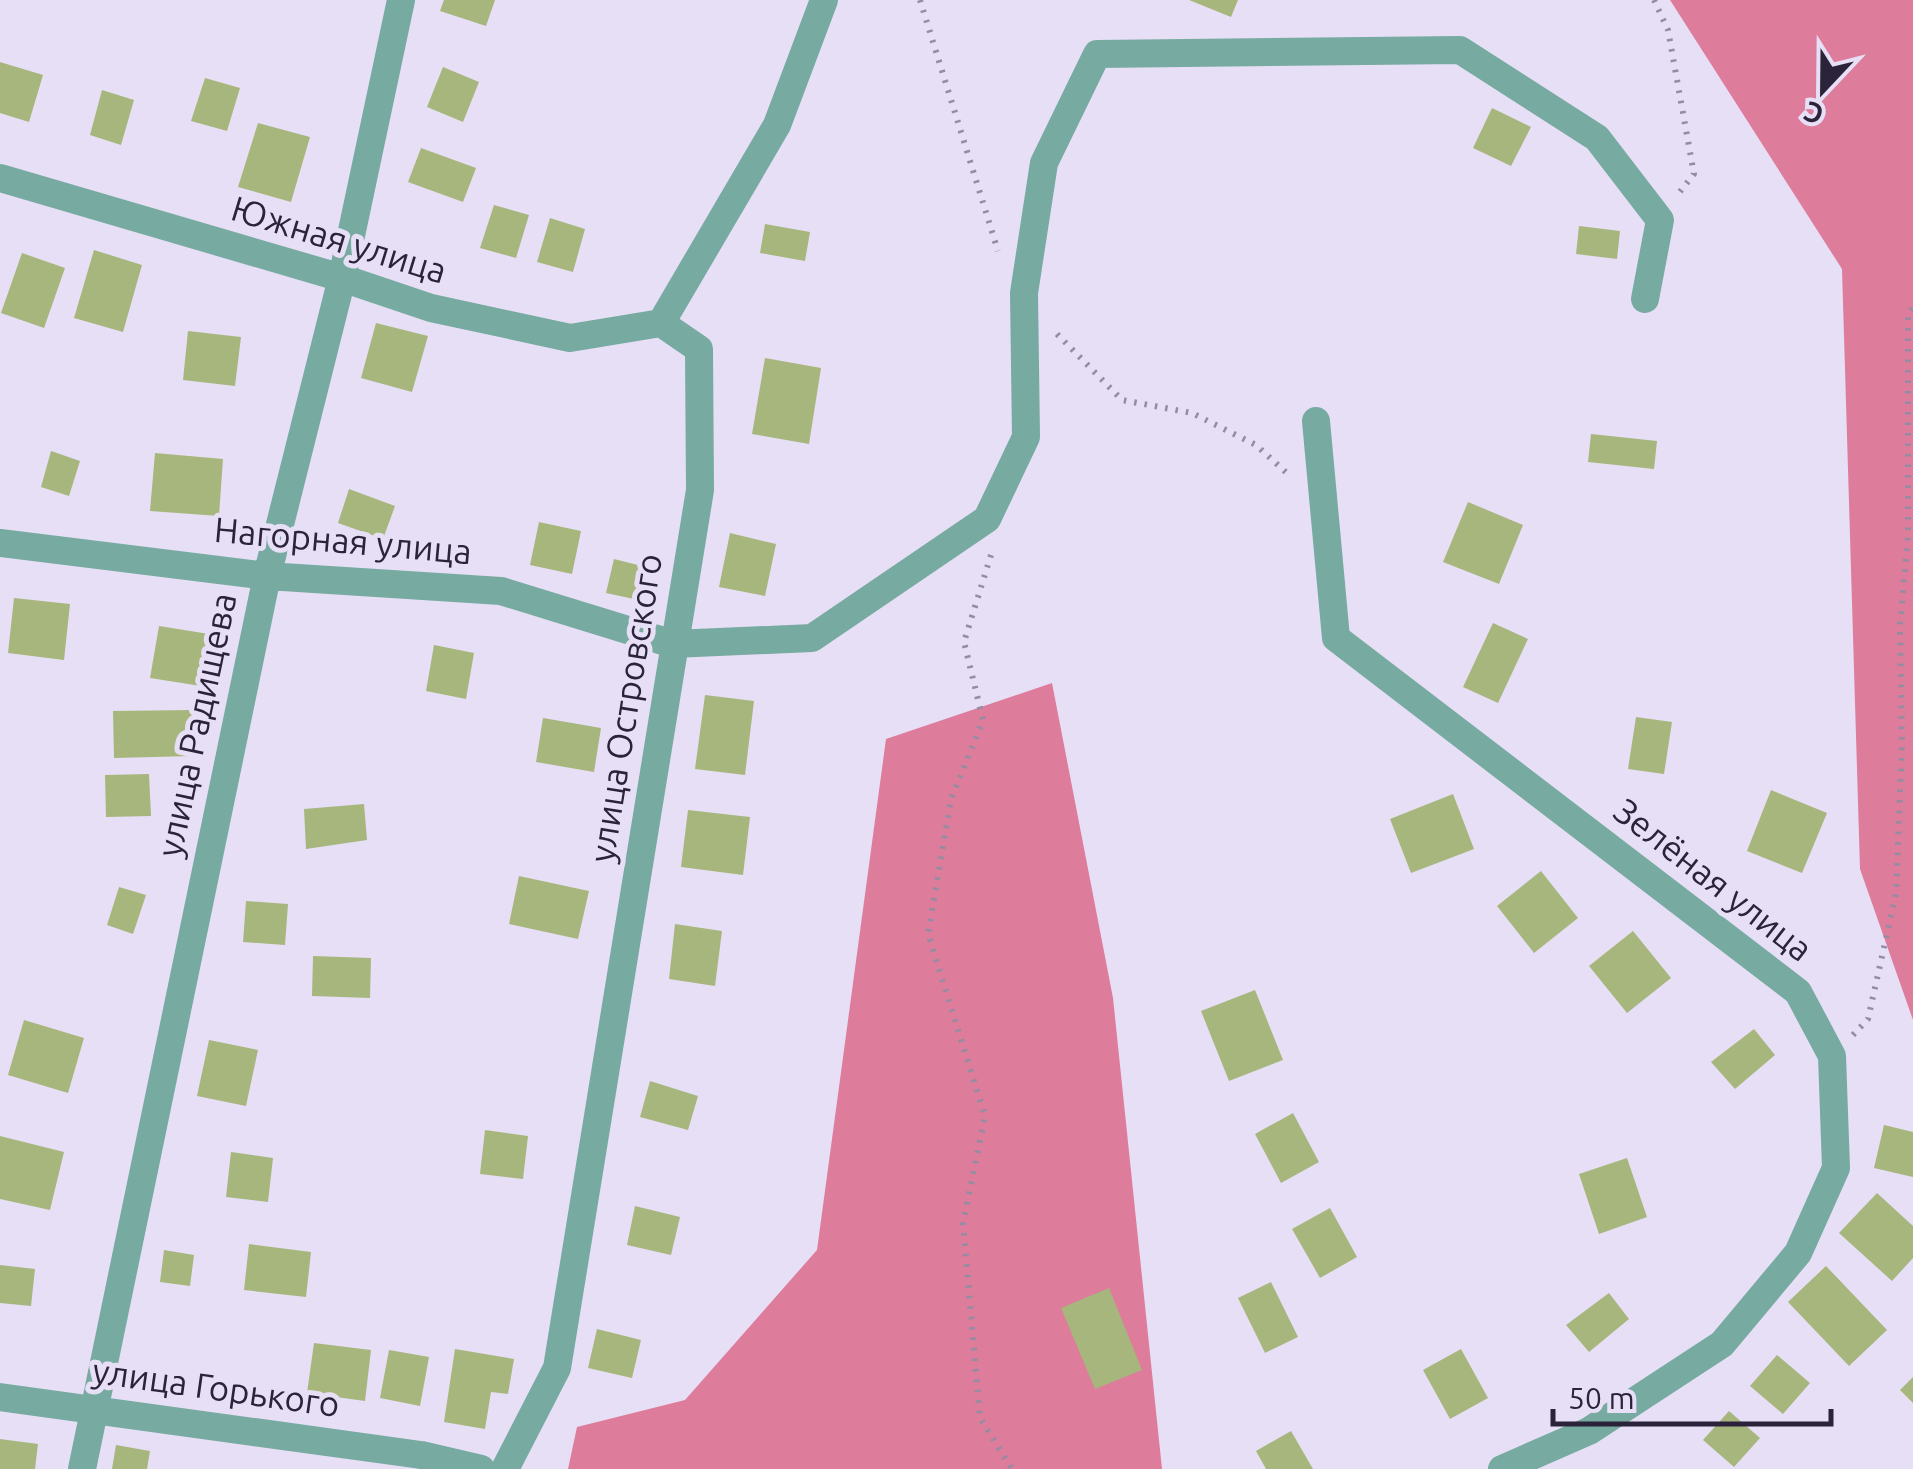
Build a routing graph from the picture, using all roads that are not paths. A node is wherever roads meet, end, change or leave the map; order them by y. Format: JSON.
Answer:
{"nodes":[{"id":1,"x":401,"y":0,"type":"edge"},
{"id":2,"x":824,"y":0,"type":"edge"},
{"id":3,"x":0,"y":178,"type":"edge"},
{"id":4,"x":342,"y":278,"type":"junction"},
{"id":5,"x":1646,"y":298,"type":"dead end"},
{"id":6,"x":662,"y":324,"type":"junction"},
{"id":7,"x":1316,"y":421,"type":"dead end"},
{"id":8,"x":0,"y":543,"type":"edge"},
{"id":9,"x":267,"y":576,"type":"junction"},
{"id":10,"x":673,"y":644,"type":"junction"},
{"id":11,"x":0,"y":1397,"type":"edge"},
{"id":12,"x":93,"y":1408,"type":"junction"},
{"id":13,"x":82,"y":1469,"type":"edge"},
{"id":14,"x":480,"y":1469,"type":"edge"},
{"id":15,"x":505,"y":1469,"type":"edge"},
{"id":16,"x":1502,"y":1469,"type":"edge"}],
"edges":[{"from":1,"to":4,"type":"street","name":"улица Радищева"},
{"from":2,"to":6,"type":"street"},
{"from":3,"to":4,"type":"street","name":"Южная улица"},
{"from":4,"to":6,"type":"street","name":"Южная улица"},
{"from":4,"to":9,"type":"street","name":"улица Радищева"},
{"from":5,"to":10,"type":"street"},
{"from":6,"to":10,"type":"street","name":"улица Островского"},
{"from":7,"to":16,"type":"street","name":"Зелёная улица"},
{"from":8,"to":9,"type":"street","name":"Нагорная улица"},
{"from":9,"to":10,"type":"street","name":"Нагорная улица"},
{"from":9,"to":12,"type":"street","name":"улица Радищева"},
{"from":10,"to":15,"type":"street","name":"улица Островского"},
{"from":11,"to":12,"type":"street","name":"улица Горького"},
{"from":12,"to":13,"type":"street","name":"улица Радищева"},
{"from":12,"to":14,"type":"street","name":"улица Горького"}]}
